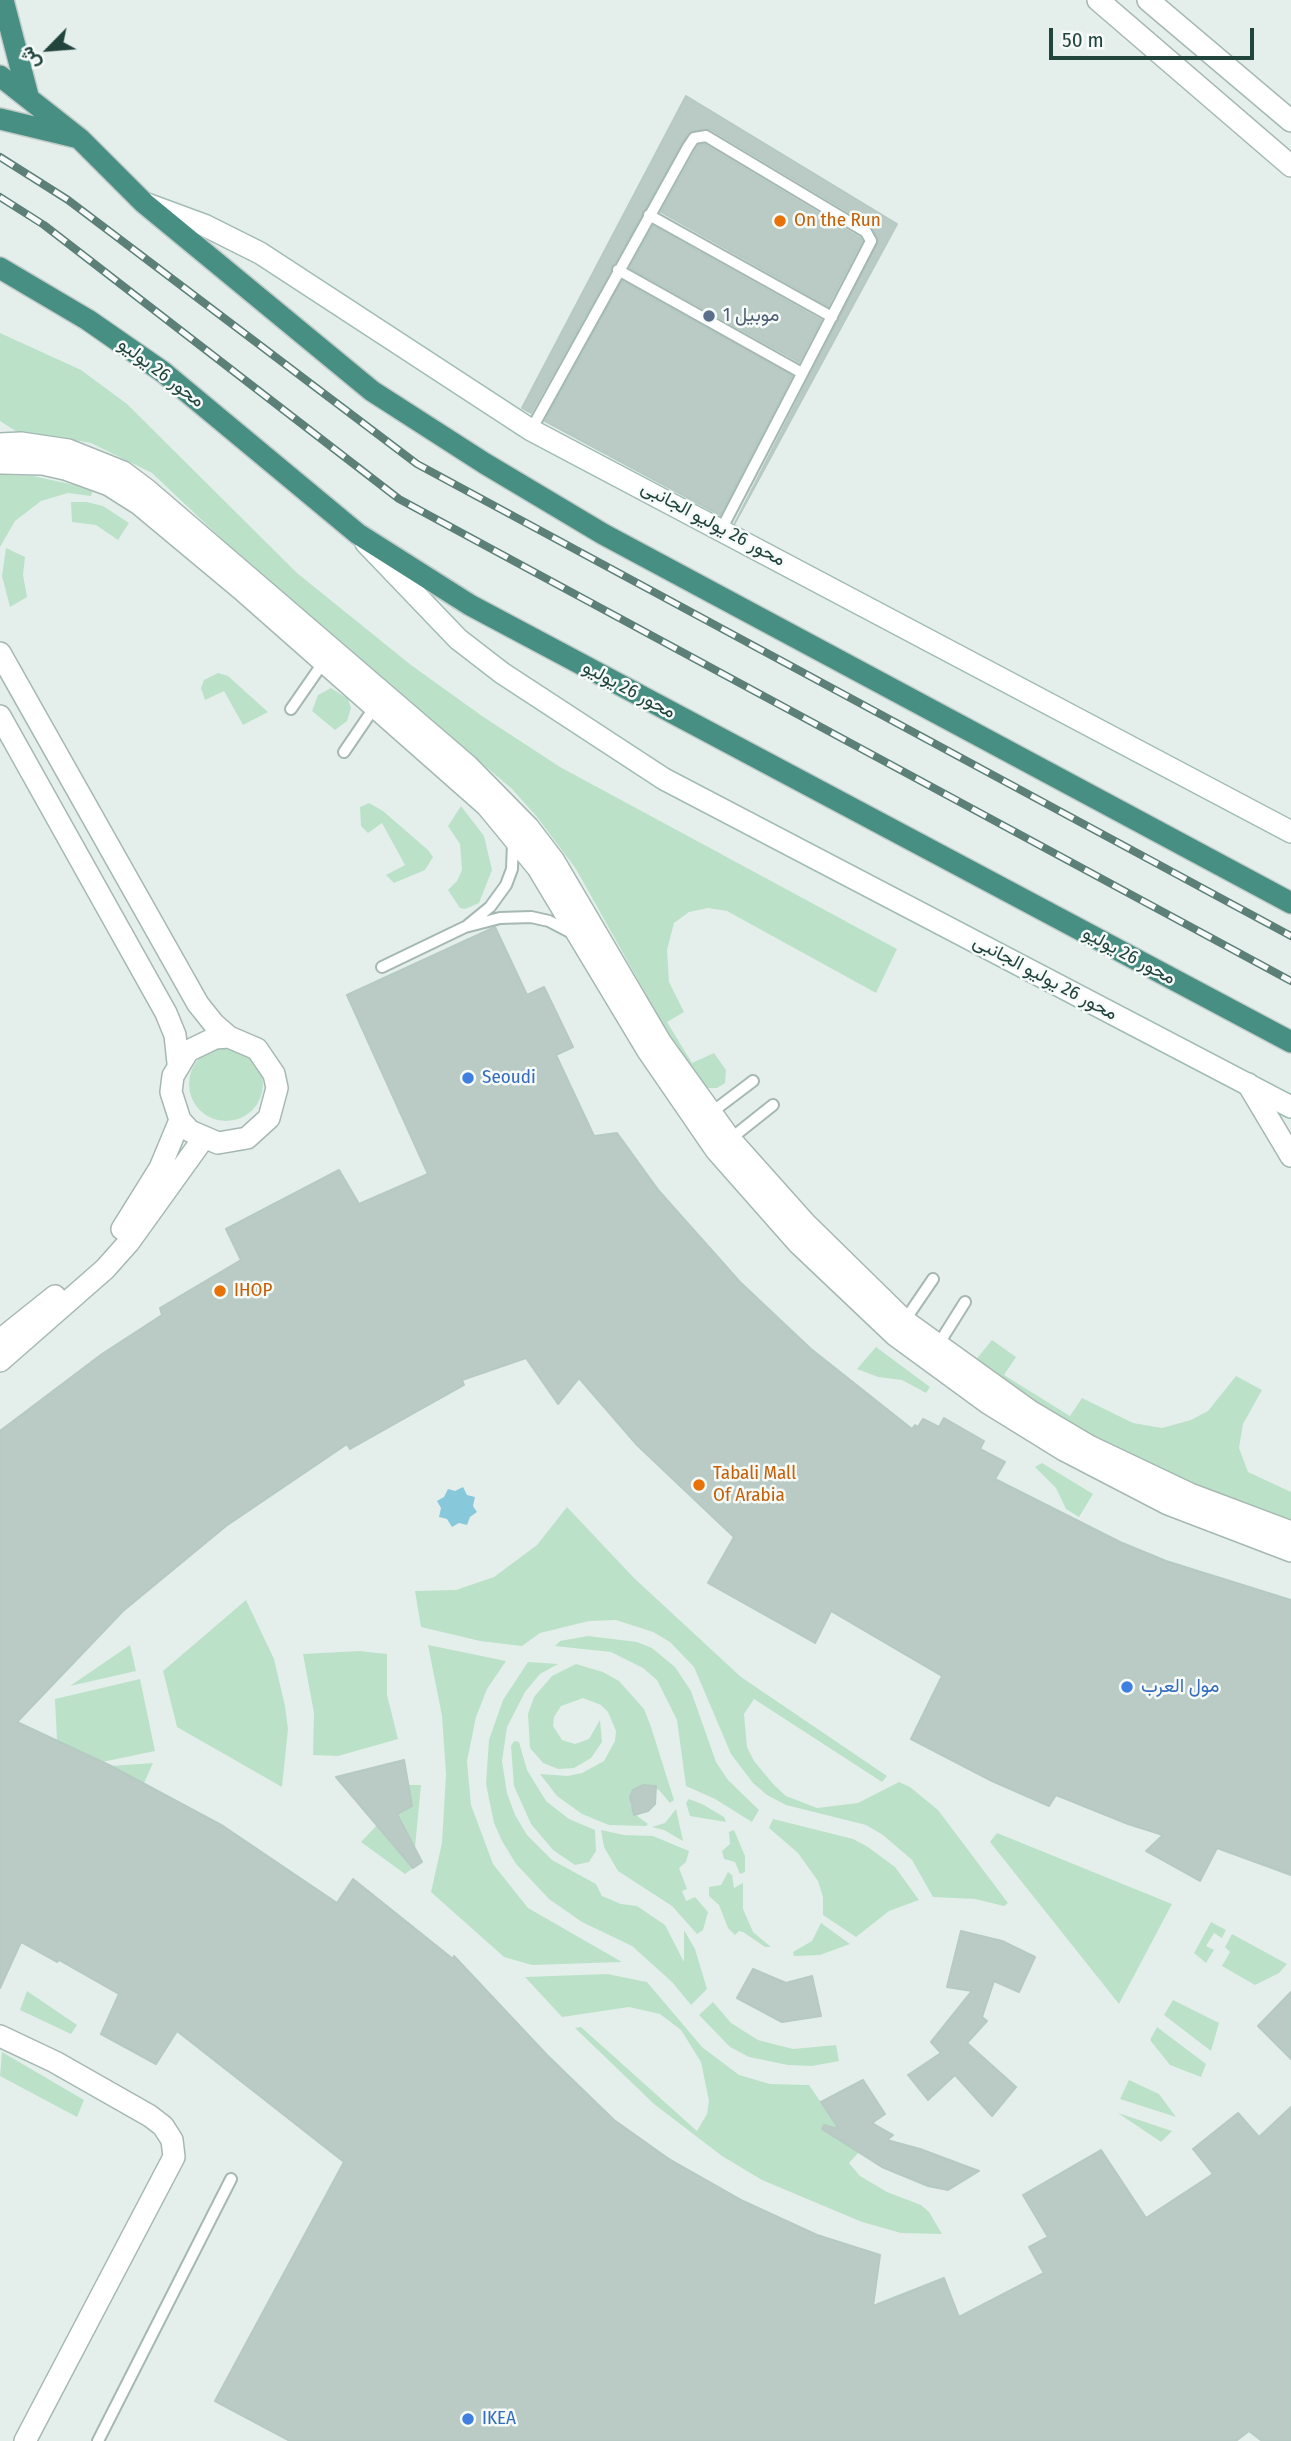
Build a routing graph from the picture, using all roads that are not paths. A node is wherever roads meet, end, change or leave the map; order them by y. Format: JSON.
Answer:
{"nodes":[{"id":1,"x":3,"y":0,"type":"edge"},
{"id":2,"x":1098,"y":0,"type":"edge"},
{"id":3,"x":1147,"y":0,"type":"edge"},
{"id":4,"x":1123,"y":23,"type":"junction"},
{"id":5,"x":0,"y":76,"type":"edge"},
{"id":6,"x":28,"y":96,"type":"junction"},
{"id":7,"x":0,"y":119,"type":"edge"},
{"id":8,"x":1291,"y":121,"type":"edge"},
{"id":9,"x":80,"y":138,"type":"junction"},
{"id":10,"x":1291,"y":166,"type":"edge"},
{"id":11,"x":144,"y":204,"type":"junction"},
{"id":12,"x":649,"y":215,"type":"junction"},
{"id":13,"x":3,"y":266,"type":"edge"},
{"id":14,"x":618,"y":270,"type":"junction"},
{"id":15,"x":832,"y":317,"type":"junction"},
{"id":16,"x":803,"y":373,"type":"junction"},
{"id":17,"x":531,"y":430,"type":"junction"},
{"id":18,"x":0,"y":444,"type":"edge"},
{"id":19,"x":0,"y":463,"type":"edge"},
{"id":20,"x":722,"y":528,"type":"junction"},
{"id":21,"x":358,"y":534,"type":"junction"},
{"id":22,"x":0,"y":653,"type":"edge"},
{"id":23,"x":328,"y":656,"type":"junction"},
{"id":24,"x":379,"y":700,"type":"junction"},
{"id":25,"x":291,"y":709,"type":"dead end"},
{"id":26,"x":0,"y":716,"type":"edge"},
{"id":27,"x":344,"y":752,"type":"dead end"},
{"id":28,"x":1291,"y":832,"type":"edge"},
{"id":29,"x":512,"y":834,"type":"junction"},
{"id":30,"x":1291,"y":902,"type":"edge"},
{"id":31,"x":466,"y":927,"type":"junction"},
{"id":32,"x":580,"y":940,"type":"junction"},
{"id":33,"x":382,"y":967,"type":"dead end"},
{"id":34,"x":229,"y":1037,"type":"junction"},
{"id":35,"x":1291,"y":1042,"type":"edge"},
{"id":36,"x":178,"y":1063,"type":"junction"},
{"id":37,"x":753,"y":1081,"type":"dead end"},
{"id":38,"x":1248,"y":1084,"type":"junction"},
{"id":39,"x":773,"y":1105,"type":"dead end"},
{"id":40,"x":1291,"y":1107,"type":"edge"},
{"id":41,"x":703,"y":1119,"type":"junction"},
{"id":42,"x":180,"y":1120,"type":"junction"},
{"id":43,"x":203,"y":1139,"type":"junction"},
{"id":44,"x":723,"y":1145,"type":"junction"},
{"id":45,"x":1291,"y":1156,"type":"edge"},
{"id":46,"x":933,"y":1279,"type":"dead end"},
{"id":47,"x":965,"y":1303,"type":"dead end"},
{"id":48,"x":900,"y":1328,"type":"junction"},
{"id":49,"x":0,"y":1340,"type":"edge"},
{"id":50,"x":933,"y":1353,"type":"junction"},
{"id":51,"x":0,"y":1361,"type":"edge"},
{"id":52,"x":1291,"y":1532,"type":"edge"},
{"id":53,"x":1291,"y":1551,"type":"edge"},
{"id":54,"x":0,"y":2036,"type":"edge"},
{"id":55,"x":231,"y":2179,"type":"dead end"},
{"id":56,"x":25,"y":2441,"type":"edge"},
{"id":57,"x":98,"y":2441,"type":"edge"}],
"edges":[{"from":1,"to":6,"type":"highway"},
{"from":2,"to":4,"type":"street"},
{"from":3,"to":4,"type":"street"},
{"from":3,"to":8,"type":"street"},
{"from":4,"to":10,"type":"street"},
{"from":5,"to":6,"type":"highway"},
{"from":6,"to":9,"type":"highway"},
{"from":7,"to":9,"type":"highway"},
{"from":9,"to":11,"type":"highway"},
{"from":11,"to":17,"type":"street","name":"محور 26 يوليو الجانبى"},
{"from":11,"to":30,"type":"highway"},
{"from":12,"to":14,"type":"lane"},
{"from":12,"to":15,"type":"lane"},
{"from":12,"to":15,"type":"lane"},
{"from":13,"to":21,"type":"highway","name":"محور 26 يوليو"},
{"from":14,"to":16,"type":"lane"},
{"from":14,"to":17,"type":"lane"},
{"from":15,"to":16,"type":"lane"},
{"from":16,"to":20,"type":"lane"},
{"from":17,"to":20,"type":"street","name":"محور 26 يوليو الجانبى"},
{"from":18,"to":23,"type":"street"},
{"from":19,"to":23,"type":"street"},
{"from":20,"to":28,"type":"street","name":"محور 26 يوليو الجانبى"},
{"from":21,"to":35,"type":"highway","name":"محور 26 يوليو"},
{"from":21,"to":38,"type":"street","name":"محور 26 يوليو الجانبى"},
{"from":22,"to":34,"type":"street"},
{"from":23,"to":24,"type":"street"},
{"from":23,"to":25,"type":"lane"},
{"from":24,"to":27,"type":"lane"},
{"from":24,"to":29,"type":"street"},
{"from":24,"to":41,"type":"street"},
{"from":26,"to":36,"type":"street"},
{"from":29,"to":31,"type":"lane"},
{"from":29,"to":32,"type":"street"},
{"from":31,"to":32,"type":"lane"},
{"from":31,"to":33,"type":"lane"},
{"from":32,"to":41,"type":"street"},
{"from":34,"to":36,"type":"street"},
{"from":34,"to":43,"type":"street"},
{"from":36,"to":42,"type":"street"},
{"from":37,"to":41,"type":"lane"},
{"from":38,"to":40,"type":"street","name":"محور 26 يوليو الجانبى"},
{"from":38,"to":45,"type":"street"},
{"from":39,"to":44,"type":"lane"},
{"from":41,"to":44,"type":"street"},
{"from":42,"to":43,"type":"street"},
{"from":42,"to":49,"type":"street"},
{"from":43,"to":51,"type":"street"},
{"from":44,"to":48,"type":"street"},
{"from":46,"to":48,"type":"lane"},
{"from":47,"to":50,"type":"lane"},
{"from":48,"to":50,"type":"street"},
{"from":50,"to":52,"type":"street"},
{"from":50,"to":53,"type":"street"},
{"from":54,"to":56,"type":"street"},
{"from":55,"to":57,"type":"lane"}]}
